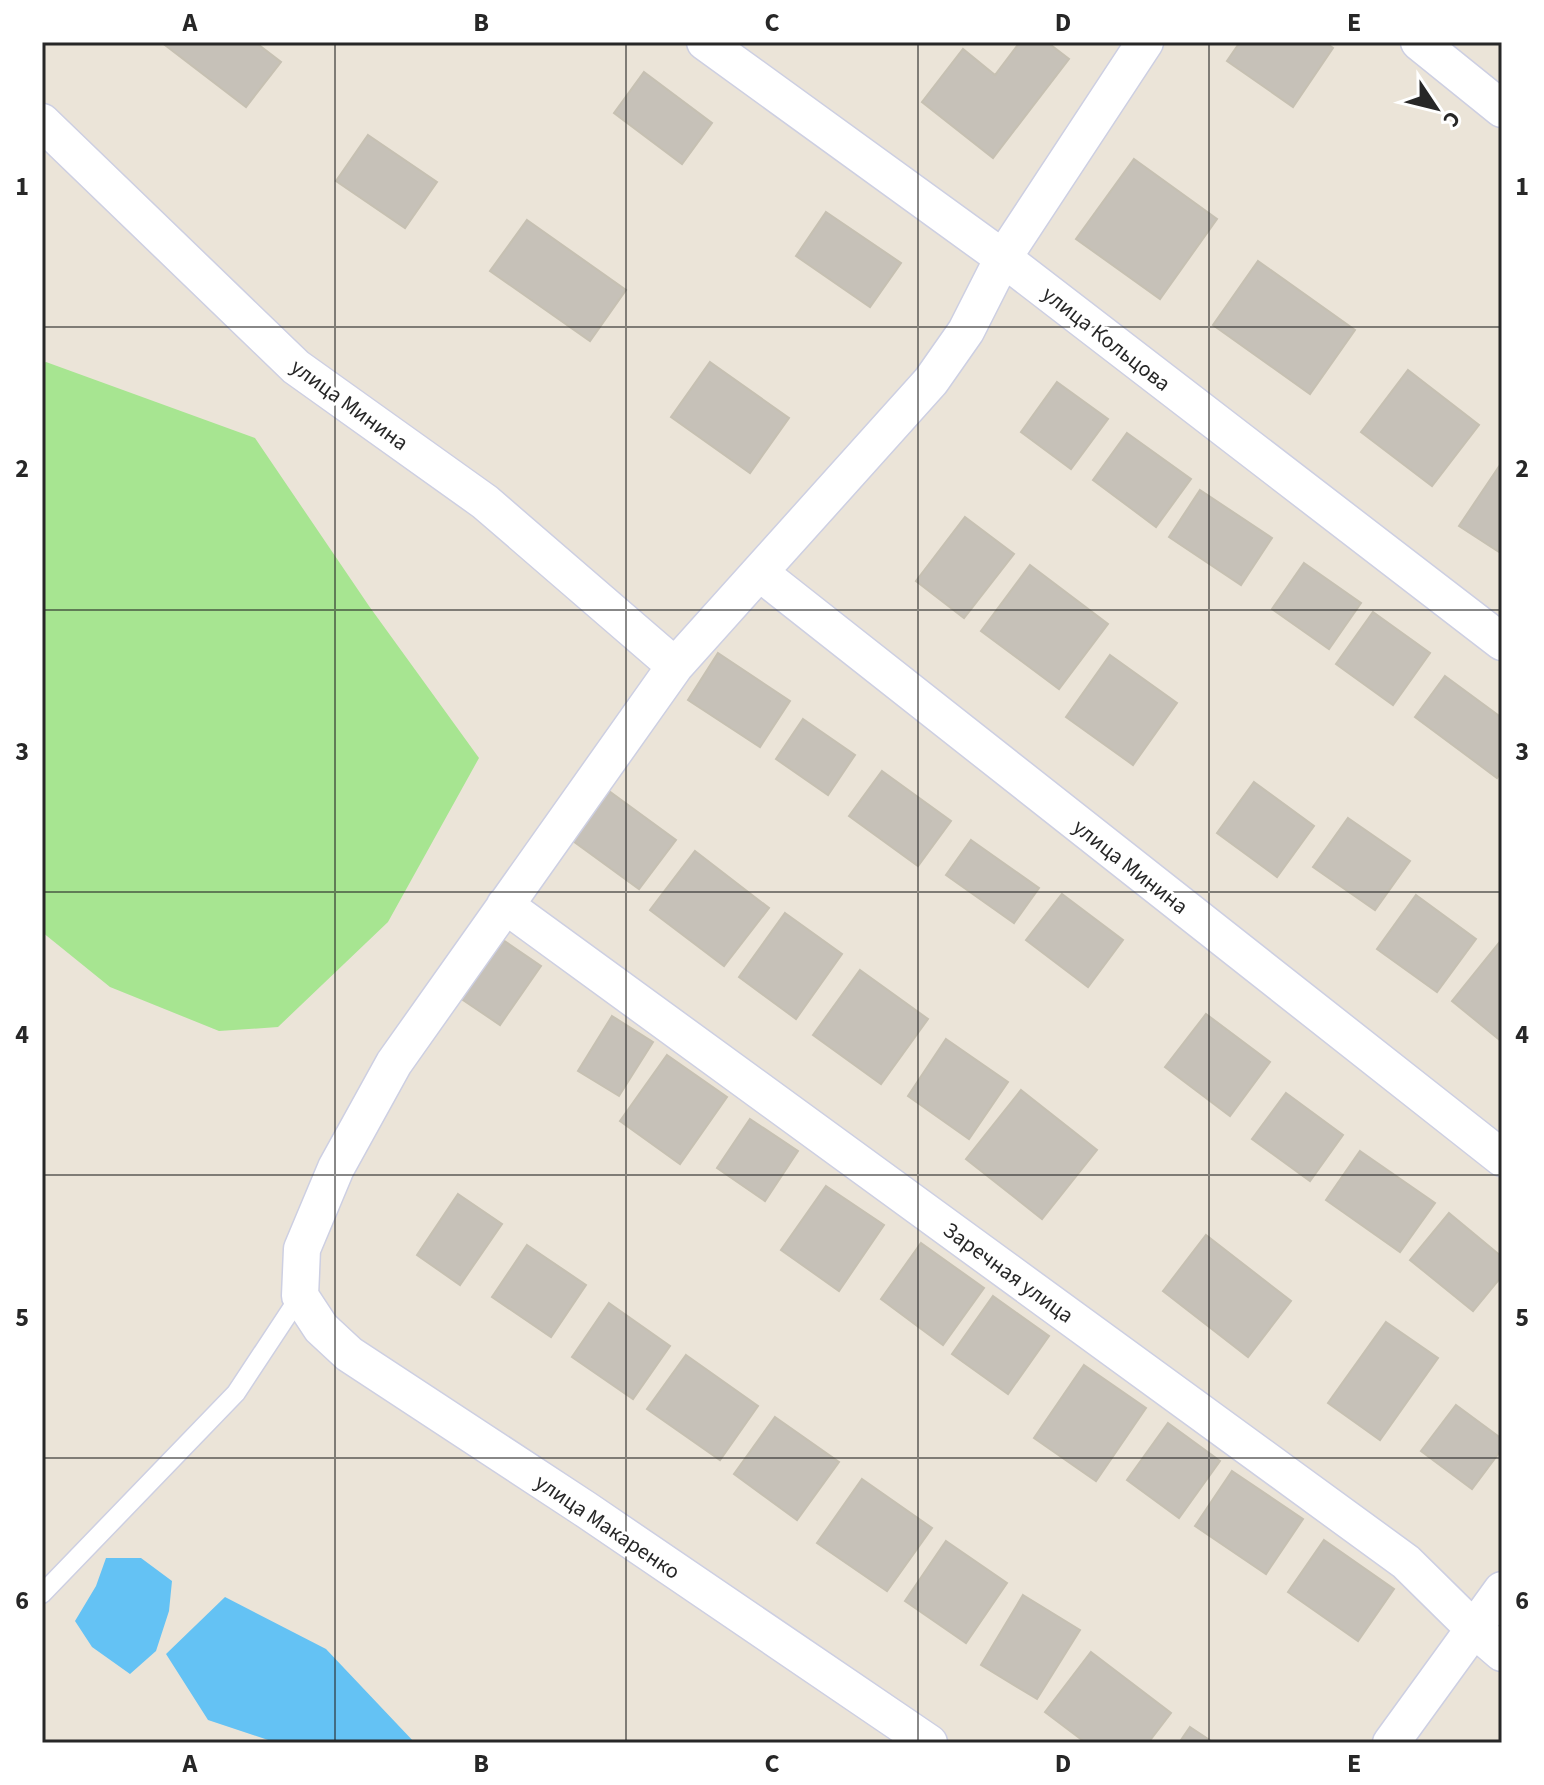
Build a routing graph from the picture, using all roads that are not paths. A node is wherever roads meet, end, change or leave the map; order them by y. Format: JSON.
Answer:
{"nodes":[{"id":1,"x":705,"y":42,"type":"edge"},
{"id":2,"x":1145,"y":42,"type":"edge"},
{"id":3,"x":1419,"y":42,"type":"edge"},
{"id":4,"x":1502,"y":109,"type":"edge"},
{"id":5,"x":42,"y":122,"type":"edge"},
{"id":6,"x":1003,"y":258,"type":"junction"},
{"id":7,"x":760,"y":573,"type":"junction"},
{"id":8,"x":1502,"y":642,"type":"edge"},
{"id":9,"x":675,"y":666,"type":"junction"},
{"id":10,"x":505,"y":905,"type":"junction"},
{"id":11,"x":1502,"y":1158,"type":"edge"},
{"id":12,"x":300,"y":1296,"type":"junction"},
{"id":13,"x":1502,"y":1590,"type":"edge"},
{"id":14,"x":42,"y":1594,"type":"edge"},
{"id":15,"x":1474,"y":1629,"type":"junction"},
{"id":16,"x":1502,"y":1653,"type":"edge"},
{"id":17,"x":929,"y":1743,"type":"edge"},
{"id":18,"x":1391,"y":1743,"type":"edge"}],
"edges":[{"from":1,"to":6,"type":"street","name":"улица Кольцова"},
{"from":2,"to":6,"type":"street"},
{"from":3,"to":4,"type":"street"},
{"from":5,"to":9,"type":"street","name":"улица Минина"},
{"from":6,"to":7,"type":"street"},
{"from":6,"to":8,"type":"street","name":"улица Кольцова"},
{"from":7,"to":9,"type":"street"},
{"from":7,"to":11,"type":"street","name":"улица Минина"},
{"from":9,"to":10,"type":"street"},
{"from":10,"to":12,"type":"street"},
{"from":10,"to":15,"type":"street","name":"Заречная улица"},
{"from":12,"to":14,"type":"lane"},
{"from":12,"to":17,"type":"street","name":"улица Макаренко"},
{"from":13,"to":15,"type":"street"},
{"from":15,"to":16,"type":"street","name":"Заречная улица"},
{"from":15,"to":18,"type":"street"}]}
